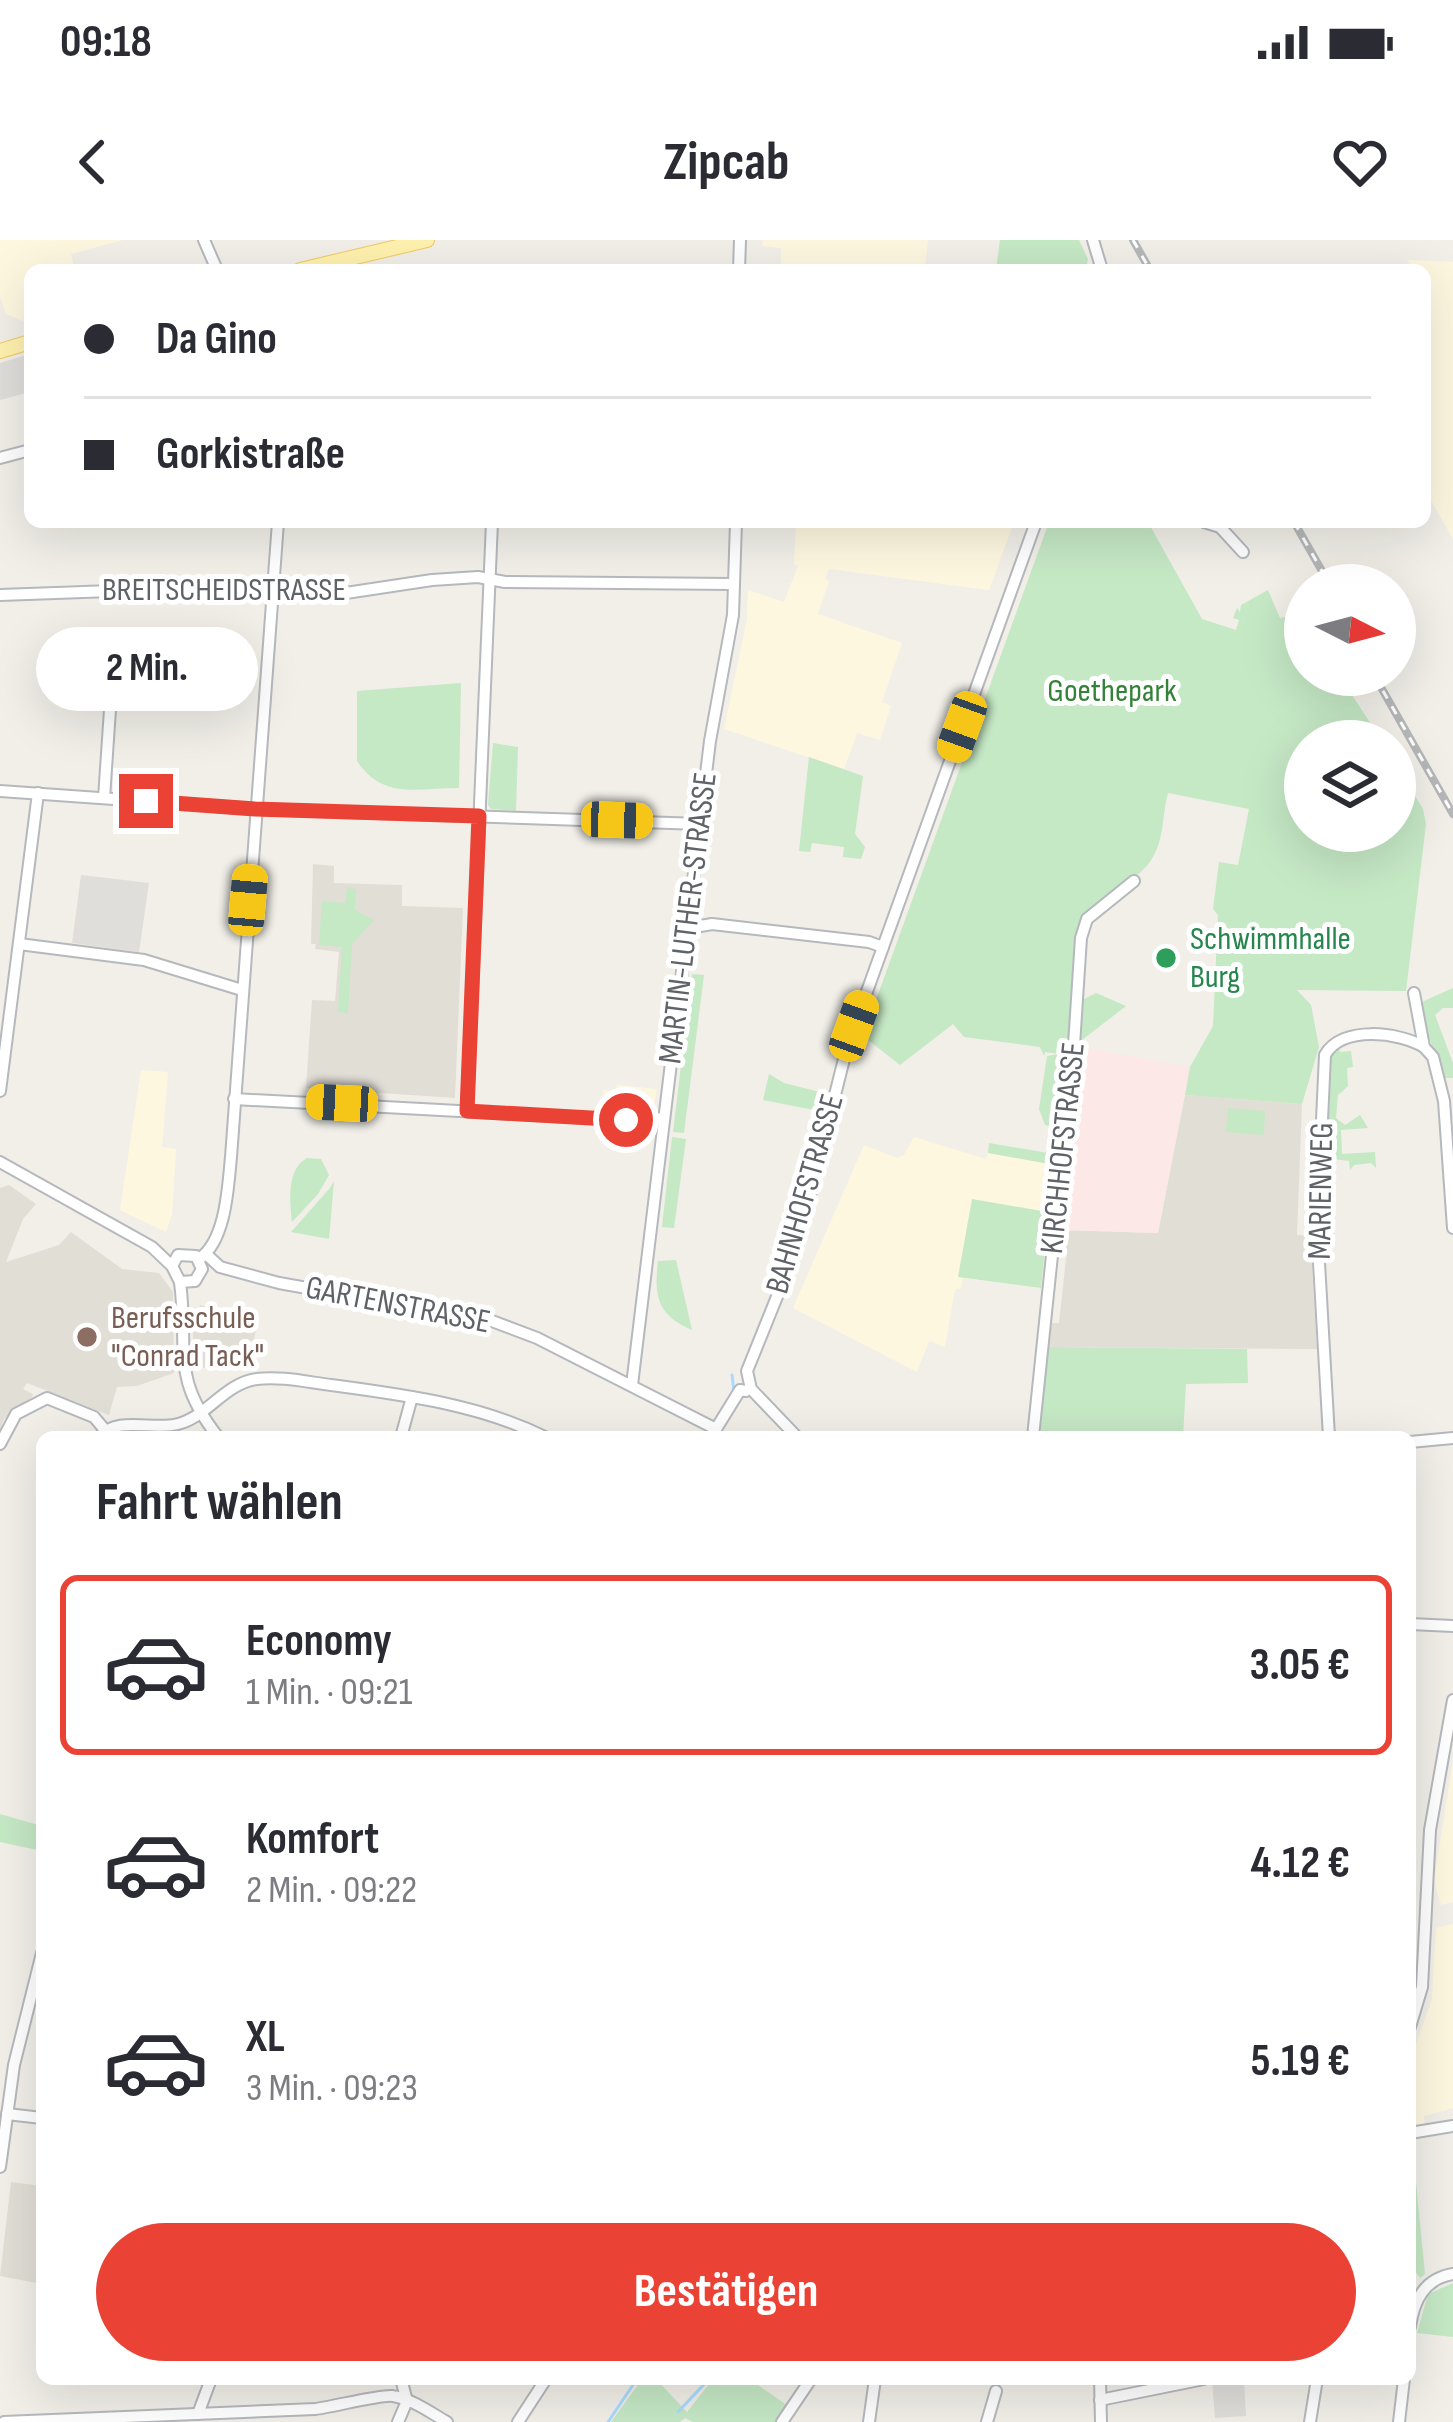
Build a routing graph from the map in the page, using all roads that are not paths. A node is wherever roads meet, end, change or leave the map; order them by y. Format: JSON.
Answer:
{"nodes":[{"id":1,"x":427,"y":240,"type":"edge"},
{"id":2,"x":325,"y":264,"type":"edge"},
{"id":3,"x":277,"y":528,"type":"edge"},
{"id":4,"x":492,"y":528,"type":"edge"},
{"id":5,"x":736,"y":528,"type":"edge"},
{"id":6,"x":1034,"y":528,"type":"edge"},
{"id":7,"x":1221,"y":528,"type":"edge"},
{"id":8,"x":1243,"y":552,"type":"dead end"},
{"id":9,"x":490,"y":579,"type":"junction"},
{"id":10,"x":734,"y":584,"type":"junction"},
{"id":11,"x":272,"y":593,"type":"junction"},
{"id":12,"x":0,"y":596,"type":"edge"},
{"id":13,"x":112,"y":680,"type":"dead end"},
{"id":14,"x":0,"y":790,"type":"edge"},
{"id":15,"x":38,"y":793,"type":"junction"},
{"id":16,"x":104,"y":798,"type":"junction"},
{"id":17,"x":255,"y":809,"type":"junction"},
{"id":18,"x":479,"y":816,"type":"junction"},
{"id":19,"x":700,"y":824,"type":"junction"},
{"id":20,"x":1134,"y":881,"type":"dead end"},
{"id":21,"x":689,"y":928,"type":"junction"},
{"id":22,"x":20,"y":944,"type":"junction"},
{"id":23,"x":883,"y":947,"type":"junction"},
{"id":24,"x":242,"y":990,"type":"junction"},
{"id":25,"x":1414,"y":993,"type":"dead end"},
{"id":26,"x":1424,"y":1047,"type":"junction"},
{"id":27,"x":0,"y":1091,"type":"edge"},
{"id":28,"x":234,"y":1099,"type":"junction"},
{"id":29,"x":467,"y":1111,"type":"junction"},
{"id":30,"x":664,"y":1118,"type":"junction"},
{"id":31,"x":0,"y":1162,"type":"edge"},
{"id":32,"x":1453,"y":1228,"type":"edge"},
{"id":33,"x":203,"y":1257,"type":"junction"},
{"id":34,"x":175,"y":1261,"type":"junction"},
{"id":35,"x":195,"y":1281,"type":"junction"},
{"id":36,"x":180,"y":1282,"type":"junction"},
{"id":37,"x":184,"y":1314,"type":"junction"},
{"id":38,"x":632,"y":1385,"type":"junction"},
{"id":39,"x":749,"y":1390,"type":"junction"},
{"id":40,"x":412,"y":1397,"type":"junction"},
{"id":41,"x":199,"y":1413,"type":"junction"},
{"id":42,"x":101,"y":1431,"type":"edge"},
{"id":43,"x":108,"y":1431,"type":"edge"},
{"id":44,"x":213,"y":1431,"type":"edge"},
{"id":45,"x":403,"y":1431,"type":"edge"},
{"id":46,"x":530,"y":1431,"type":"edge"},
{"id":47,"x":710,"y":1431,"type":"edge"},
{"id":48,"x":714,"y":1431,"type":"edge"},
{"id":49,"x":791,"y":1431,"type":"edge"},
{"id":50,"x":1034,"y":1431,"type":"edge"},
{"id":51,"x":1329,"y":1431,"type":"edge"},
{"id":52,"x":1453,"y":1438,"type":"edge"},
{"id":53,"x":1416,"y":1441,"type":"edge"},
{"id":54,"x":0,"y":1444,"type":"edge"},
{"id":55,"x":1416,"y":1624,"type":"edge"},
{"id":56,"x":1453,"y":1626,"type":"edge"},
{"id":57,"x":1453,"y":1700,"type":"edge"},
{"id":58,"x":1426,"y":1906,"type":"junction"},
{"id":59,"x":1416,"y":1907,"type":"edge"},
{"id":60,"x":36,"y":1976,"type":"edge"},
{"id":61,"x":1416,"y":2008,"type":"edge"},
{"id":62,"x":7,"y":2114,"type":"junction"},
{"id":63,"x":36,"y":2117,"type":"edge"},
{"id":64,"x":1453,"y":2126,"type":"edge"},
{"id":65,"x":1416,"y":2132,"type":"edge"},
{"id":66,"x":0,"y":2168,"type":"edge"},
{"id":67,"x":1453,"y":2274,"type":"edge"},
{"id":68,"x":1416,"y":2308,"type":"edge"},
{"id":69,"x":208,"y":2385,"type":"edge"},
{"id":70,"x":394,"y":2385,"type":"edge"},
{"id":71,"x":401,"y":2385,"type":"edge"},
{"id":72,"x":542,"y":2385,"type":"edge"},
{"id":73,"x":808,"y":2385,"type":"edge"},
{"id":74,"x":873,"y":2385,"type":"edge"},
{"id":75,"x":1100,"y":2385,"type":"edge"},
{"id":76,"x":1174,"y":2385,"type":"edge"},
{"id":77,"x":1316,"y":2385,"type":"edge"},
{"id":78,"x":1403,"y":2385,"type":"edge"},
{"id":79,"x":996,"y":2391,"type":"dead end"},
{"id":80,"x":386,"y":2394,"type":"junction"},
{"id":81,"x":1100,"y":2400,"type":"junction"},
{"id":82,"x":407,"y":2401,"type":"junction"},
{"id":83,"x":199,"y":2414,"type":"junction"},
{"id":84,"x":61,"y":2421,"type":"edge"},
{"id":85,"x":4,"y":2422,"type":"edge"},
{"id":86,"x":398,"y":2422,"type":"edge"},
{"id":87,"x":447,"y":2422,"type":"edge"},
{"id":88,"x":518,"y":2422,"type":"edge"},
{"id":89,"x":782,"y":2422,"type":"edge"},
{"id":90,"x":868,"y":2422,"type":"edge"},
{"id":91,"x":987,"y":2422,"type":"edge"},
{"id":92,"x":1102,"y":2422,"type":"edge"},
{"id":93,"x":1310,"y":2422,"type":"edge"},
{"id":94,"x":1399,"y":2422,"type":"edge"}],
"edges":[{"from":1,"to":2,"type":"main road"},
{"from":3,"to":11,"type":"street"},
{"from":4,"to":9,"type":"street"},
{"from":5,"to":10,"type":"street","name":"MARTIN-LUTHER-STRASSE"},
{"from":6,"to":23,"type":"street","name":"BAHNHOFSTRASSE"},
{"from":7,"to":8,"type":"street"},
{"from":9,"to":10,"type":"street","name":"BREITSCHEIDSTRASSE"},
{"from":9,"to":11,"type":"street","name":"BREITSCHEIDSTRASSE"},
{"from":9,"to":18,"type":"street"},
{"from":10,"to":19,"type":"street","name":"MARTIN-LUTHER-STRASSE"},
{"from":11,"to":12,"type":"street","name":"BREITSCHEIDSTRASSE"},
{"from":11,"to":17,"type":"street"},
{"from":13,"to":16,"type":"street"},
{"from":14,"to":15,"type":"street"},
{"from":15,"to":16,"type":"street"},
{"from":15,"to":22,"type":"street"},
{"from":16,"to":17,"type":"street"},
{"from":17,"to":18,"type":"street"},
{"from":17,"to":24,"type":"street"},
{"from":18,"to":19,"type":"street"},
{"from":18,"to":29,"type":"street"},
{"from":19,"to":21,"type":"street","name":"MARTIN-LUTHER-STRASSE"},
{"from":20,"to":50,"type":"street","name":"KIRCHHOFSTRASSE"},
{"from":21,"to":23,"type":"street"},
{"from":21,"to":30,"type":"street","name":"MARTIN-LUTHER-STRASSE"},
{"from":22,"to":24,"type":"street"},
{"from":22,"to":27,"type":"street"},
{"from":23,"to":39,"type":"street","name":"BAHNHOFSTRASSE"},
{"from":24,"to":28,"type":"street"},
{"from":25,"to":26,"type":"street"},
{"from":26,"to":32,"type":"street"},
{"from":26,"to":51,"type":"street","name":"MARIENWEG"},
{"from":28,"to":29,"type":"street"},
{"from":28,"to":33,"type":"street"},
{"from":29,"to":30,"type":"street"},
{"from":30,"to":38,"type":"street","name":"MARTIN-LUTHER-STRASSE"},
{"from":31,"to":34,"type":"street"},
{"from":33,"to":34,"type":"street"},
{"from":33,"to":35,"type":"street"},
{"from":33,"to":38,"type":"street","name":"GARTENSTRASSE"},
{"from":34,"to":36,"type":"street"},
{"from":35,"to":36,"type":"street"},
{"from":35,"to":37,"type":"street"},
{"from":36,"to":37,"type":"street"},
{"from":37,"to":41,"type":"street"},
{"from":38,"to":47,"type":"street","name":"GARTENSTRASSE"},
{"from":39,"to":48,"type":"street"},
{"from":39,"to":49,"type":"street"},
{"from":40,"to":41,"type":"street"},
{"from":40,"to":45,"type":"street"},
{"from":40,"to":46,"type":"street"},
{"from":41,"to":43,"type":"street"},
{"from":41,"to":44,"type":"street"},
{"from":42,"to":54,"type":"street"},
{"from":52,"to":53,"type":"street"},
{"from":55,"to":56,"type":"street"},
{"from":57,"to":58,"type":"street"},
{"from":58,"to":59,"type":"street"},
{"from":58,"to":61,"type":"street"},
{"from":60,"to":62,"type":"street"},
{"from":62,"to":63,"type":"street"},
{"from":62,"to":66,"type":"street"},
{"from":64,"to":65,"type":"street"},
{"from":67,"to":68,"type":"street"},
{"from":69,"to":83,"type":"street"},
{"from":70,"to":80,"type":"street"},
{"from":71,"to":82,"type":"street"},
{"from":72,"to":88,"type":"street"},
{"from":73,"to":89,"type":"street"},
{"from":74,"to":90,"type":"street"},
{"from":75,"to":81,"type":"street"},
{"from":76,"to":81,"type":"street"},
{"from":77,"to":93,"type":"street"},
{"from":78,"to":94,"type":"street"},
{"from":79,"to":91,"type":"street"},
{"from":80,"to":82,"type":"street"},
{"from":80,"to":83,"type":"street"},
{"from":81,"to":92,"type":"street"},
{"from":82,"to":86,"type":"street"},
{"from":82,"to":87,"type":"street"},
{"from":83,"to":84,"type":"street"},
{"from":84,"to":85,"type":"street"}]}
